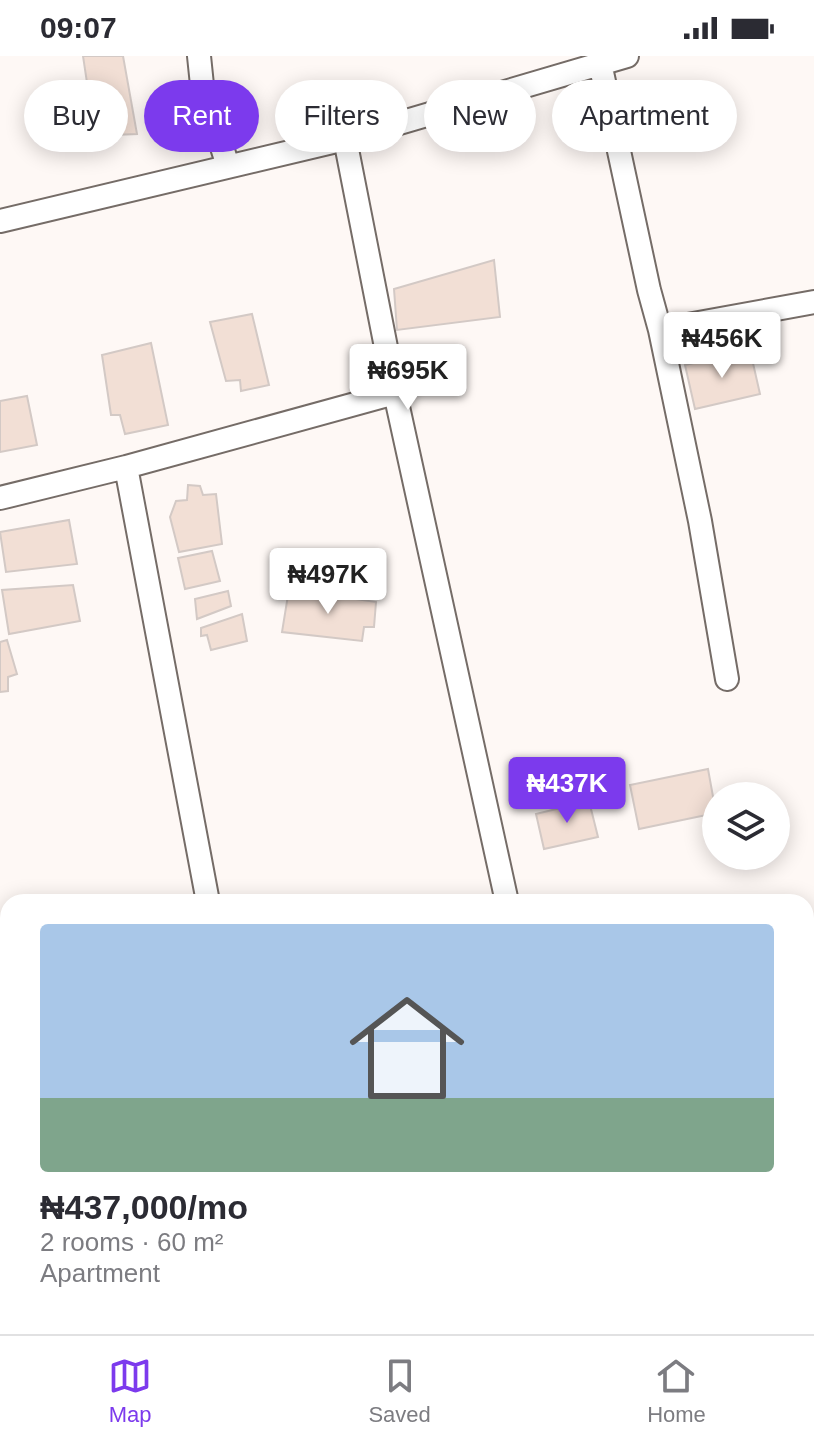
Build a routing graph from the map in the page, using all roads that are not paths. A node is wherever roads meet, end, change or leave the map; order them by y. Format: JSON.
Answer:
{"nodes":[{"id":1,"x":199,"y":56,"type":"edge"},
{"id":2,"x":627,"y":56,"type":"edge"},
{"id":3,"x":600,"y":63,"type":"junction"},
{"id":4,"x":408,"y":120,"type":"edge"},
{"id":5,"x":289,"y":152,"type":"edge"},
{"id":6,"x":348,"y":152,"type":"edge"},
{"id":7,"x":228,"y":166,"type":"junction"},
{"id":8,"x":0,"y":221,"type":"edge"},
{"id":9,"x":814,"y":302,"type":"edge"},
{"id":10,"x":660,"y":330,"type":"junction"},
{"id":11,"x":395,"y":393,"type":"junction"},
{"id":12,"x":126,"y":467,"type":"junction"},
{"id":13,"x":0,"y":498,"type":"edge"},
{"id":14,"x":727,"y":679,"type":"dead end"},
{"id":15,"x":206,"y":894,"type":"edge"},
{"id":16,"x":505,"y":894,"type":"edge"}],
"edges":[{"from":1,"to":7,"type":"street"},
{"from":2,"to":3,"type":"street"},
{"from":3,"to":4,"type":"street"},
{"from":3,"to":10,"type":"street"},
{"from":5,"to":7,"type":"street"},
{"from":6,"to":11,"type":"street"},
{"from":7,"to":8,"type":"street"},
{"from":9,"to":10,"type":"street"},
{"from":10,"to":14,"type":"street"},
{"from":11,"to":12,"type":"street"},
{"from":11,"to":16,"type":"street"},
{"from":12,"to":13,"type":"street"},
{"from":12,"to":15,"type":"street"}]}
